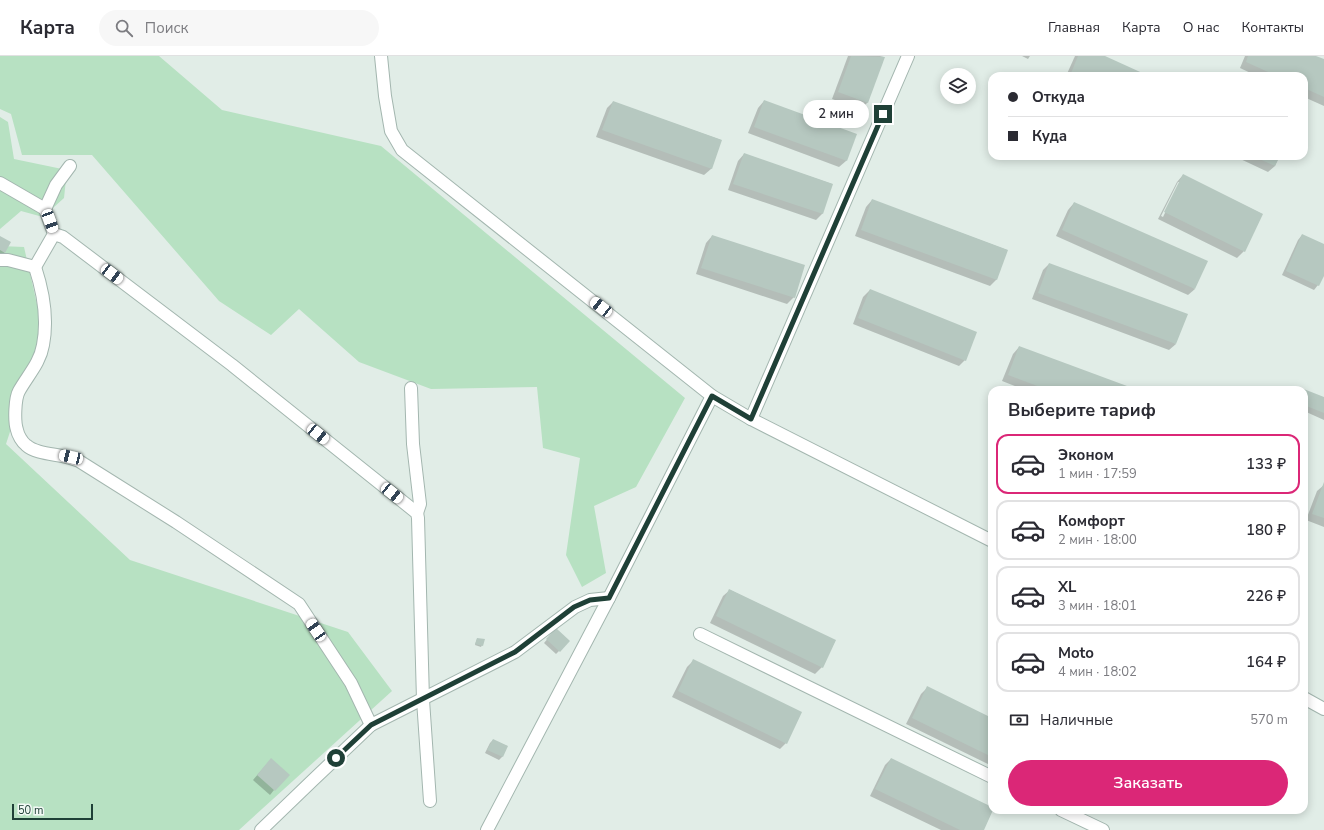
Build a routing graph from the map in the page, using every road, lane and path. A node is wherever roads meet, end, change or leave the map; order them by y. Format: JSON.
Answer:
{"nodes":[{"id":1,"x":382,"y":56,"type":"edge"},
{"id":2,"x":908,"y":56,"type":"edge"},
{"id":3,"x":70,"y":166,"type":"dead end"},
{"id":4,"x":0,"y":183,"type":"edge"},
{"id":5,"x":45,"y":209,"type":"junction"},
{"id":6,"x":54,"y":234,"type":"junction"},
{"id":7,"x":0,"y":260,"type":"edge"},
{"id":8,"x":35,"y":267,"type":"junction"},
{"id":9,"x":411,"y":388,"type":"dead end"},
{"id":10,"x":712,"y":396,"type":"junction"},
{"id":11,"x":751,"y":419,"type":"junction"},
{"id":12,"x":417,"y":513,"type":"junction"},
{"id":13,"x":988,"y":539,"type":"edge"},
{"id":14,"x":609,"y":598,"type":"junction"},
{"id":15,"x":700,"y":634,"type":"dead end"},
{"id":16,"x":423,"y":700,"type":"junction"},
{"id":17,"x":1308,"y":700,"type":"edge"},
{"id":18,"x":1324,"y":708,"type":"edge"},
{"id":19,"x":371,"y":725,"type":"junction"},
{"id":20,"x":988,"y":775,"type":"edge"},
{"id":21,"x":430,"y":801,"type":"dead end"},
{"id":22,"x":1070,"y":814,"type":"edge"},
{"id":23,"x":261,"y":830,"type":"edge"},
{"id":24,"x":487,"y":830,"type":"edge"},
{"id":25,"x":1103,"y":830,"type":"edge"}],
"edges":[{"from":1,"to":10,"type":"street"},
{"from":2,"to":11,"type":"street"},
{"from":3,"to":5,"type":"street"},
{"from":4,"to":5,"type":"street"},
{"from":5,"to":6,"type":"street"},
{"from":6,"to":8,"type":"street"},
{"from":6,"to":12,"type":"street"},
{"from":7,"to":8,"type":"street"},
{"from":8,"to":19,"type":"street"},
{"from":9,"to":12,"type":"street"},
{"from":10,"to":11,"type":"street"},
{"from":10,"to":14,"type":"street"},
{"from":11,"to":13,"type":"street"},
{"from":12,"to":16,"type":"street"},
{"from":14,"to":16,"type":"street"},
{"from":14,"to":24,"type":"street"},
{"from":15,"to":20,"type":"street"},
{"from":16,"to":19,"type":"street"},
{"from":16,"to":21,"type":"street"},
{"from":17,"to":18,"type":"street"},
{"from":19,"to":23,"type":"street"},
{"from":22,"to":25,"type":"street"}]}
